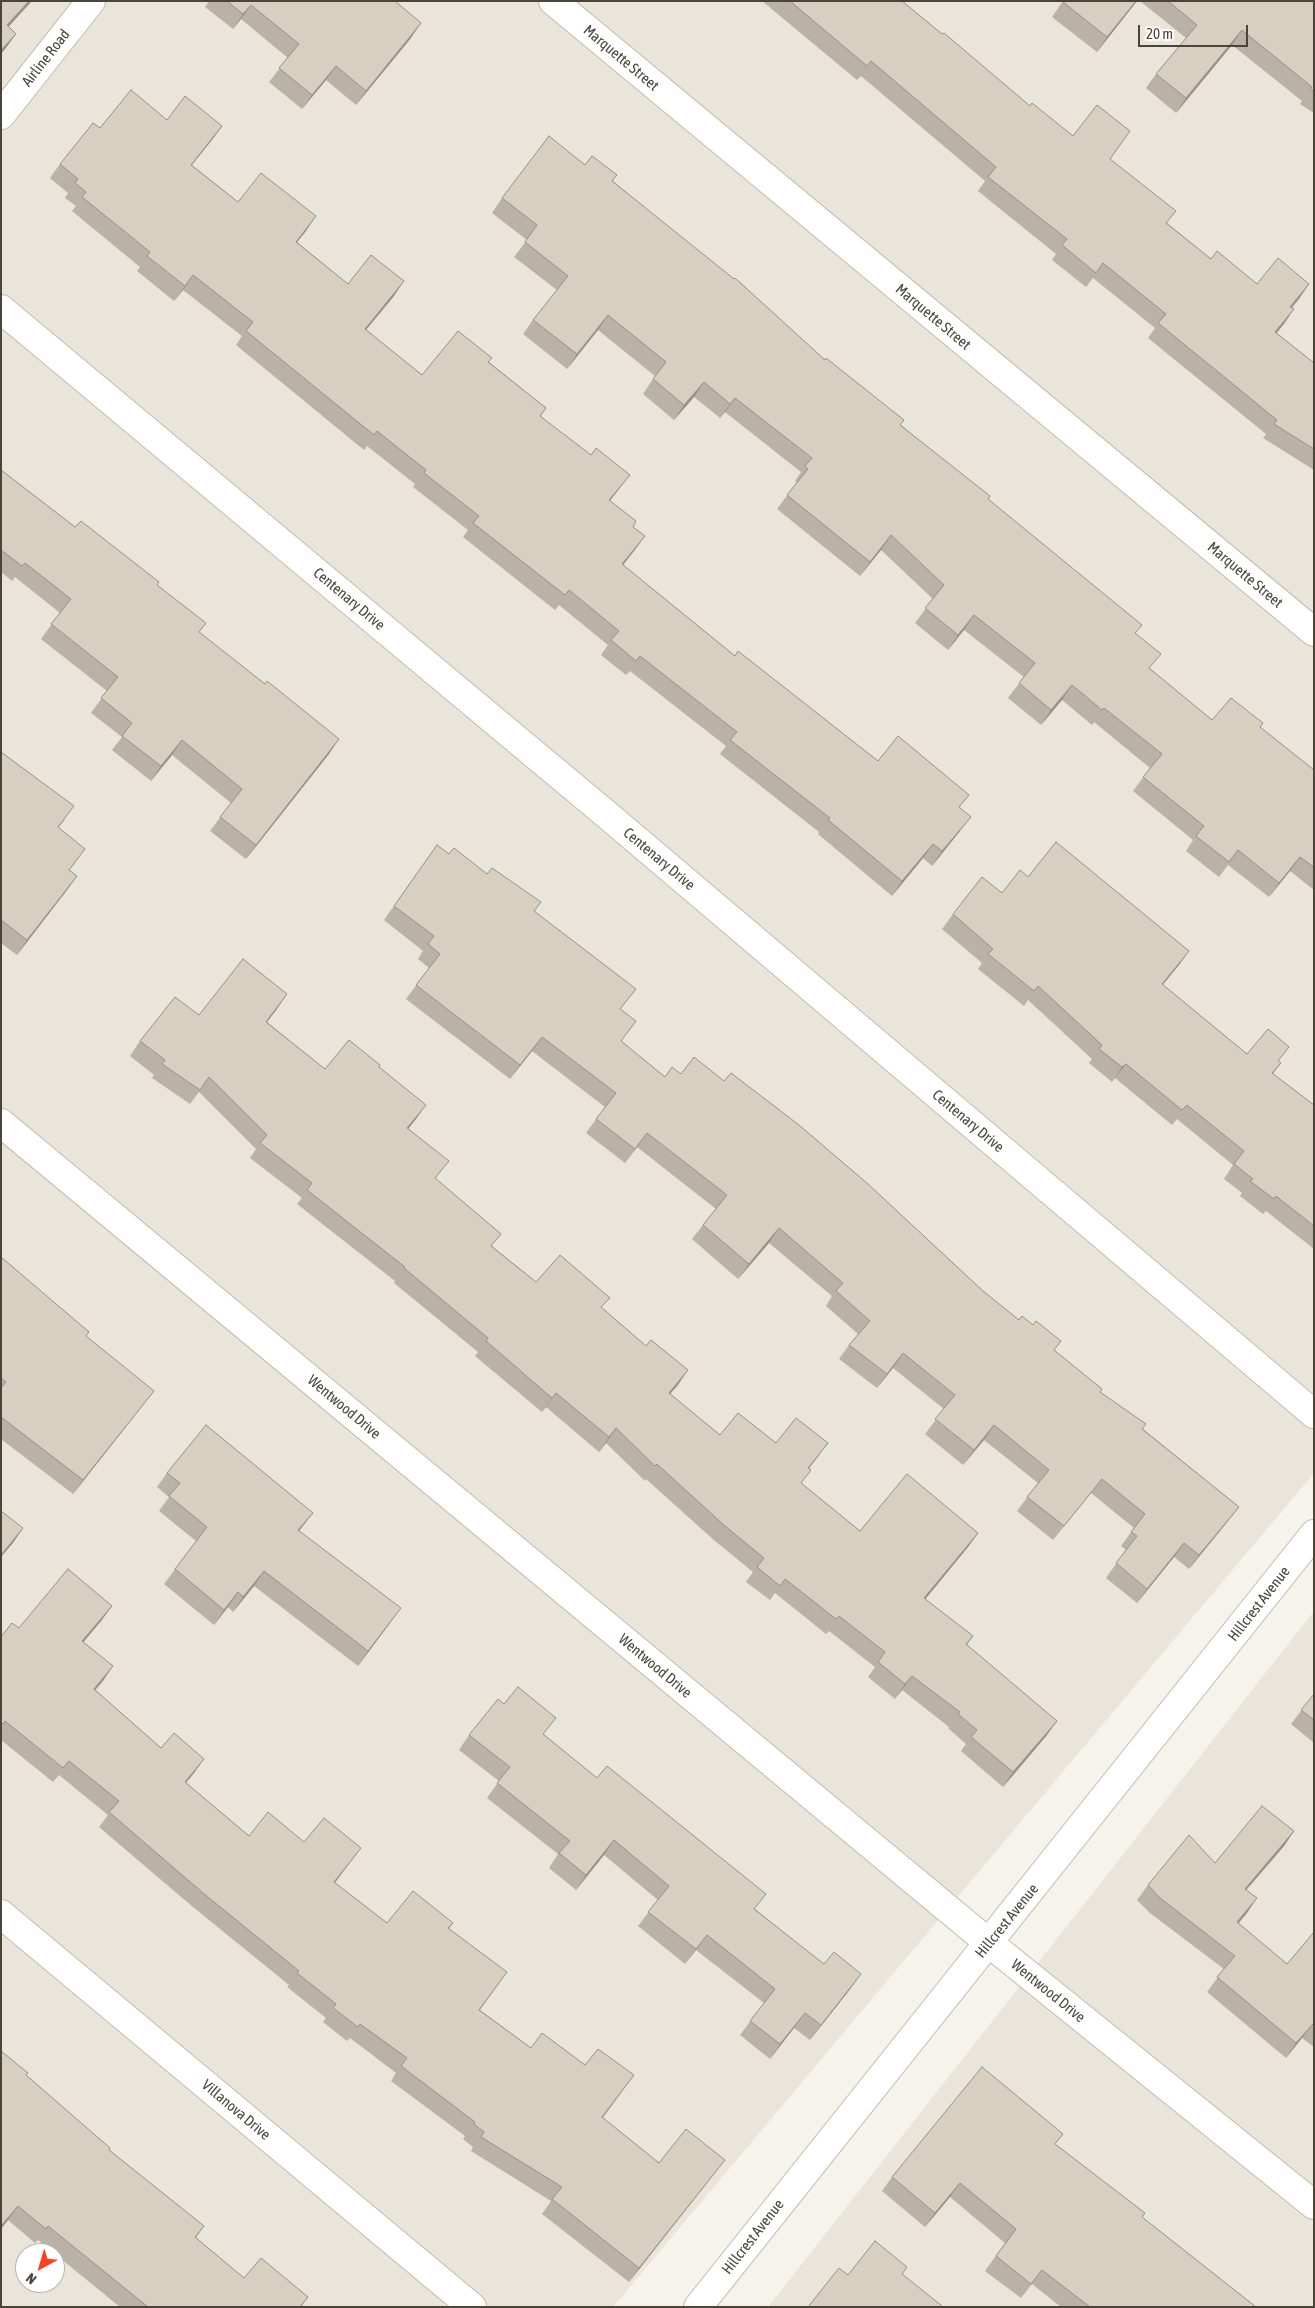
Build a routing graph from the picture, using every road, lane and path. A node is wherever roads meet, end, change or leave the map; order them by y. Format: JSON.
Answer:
{"nodes":[{"id":1,"x":91,"y":1,"type":"edge"},
{"id":2,"x":553,"y":1,"type":"edge"},
{"id":3,"x":1,"y":115,"type":"edge"},
{"id":4,"x":1,"y":309,"type":"edge"},
{"id":5,"x":1314,"y":632,"type":"edge"},
{"id":6,"x":1,"y":1123,"type":"edge"},
{"id":7,"x":1314,"y":1414,"type":"edge"},
{"id":8,"x":1314,"y":1534,"type":"edge"},
{"id":9,"x":1,"y":1914,"type":"edge"},
{"id":10,"x":989,"y":1944,"type":"junction"},
{"id":11,"x":1314,"y":2205,"type":"edge"},
{"id":12,"x":472,"y":2307,"type":"edge"},
{"id":13,"x":698,"y":2307,"type":"edge"}],
"edges":[{"from":1,"to":3,"type":"street","name":"Airline Road"},
{"from":2,"to":5,"type":"street","name":"Marquette Street"},
{"from":4,"to":7,"type":"street","name":"Centenary Drive"},
{"from":6,"to":10,"type":"street","name":"Wentwood Drive"},
{"from":8,"to":10,"type":"street","name":"Hillcrest Avenue"},
{"from":9,"to":12,"type":"street","name":"Villanova Drive"},
{"from":10,"to":11,"type":"street","name":"Wentwood Drive"},
{"from":10,"to":13,"type":"street","name":"Hillcrest Avenue"}]}
